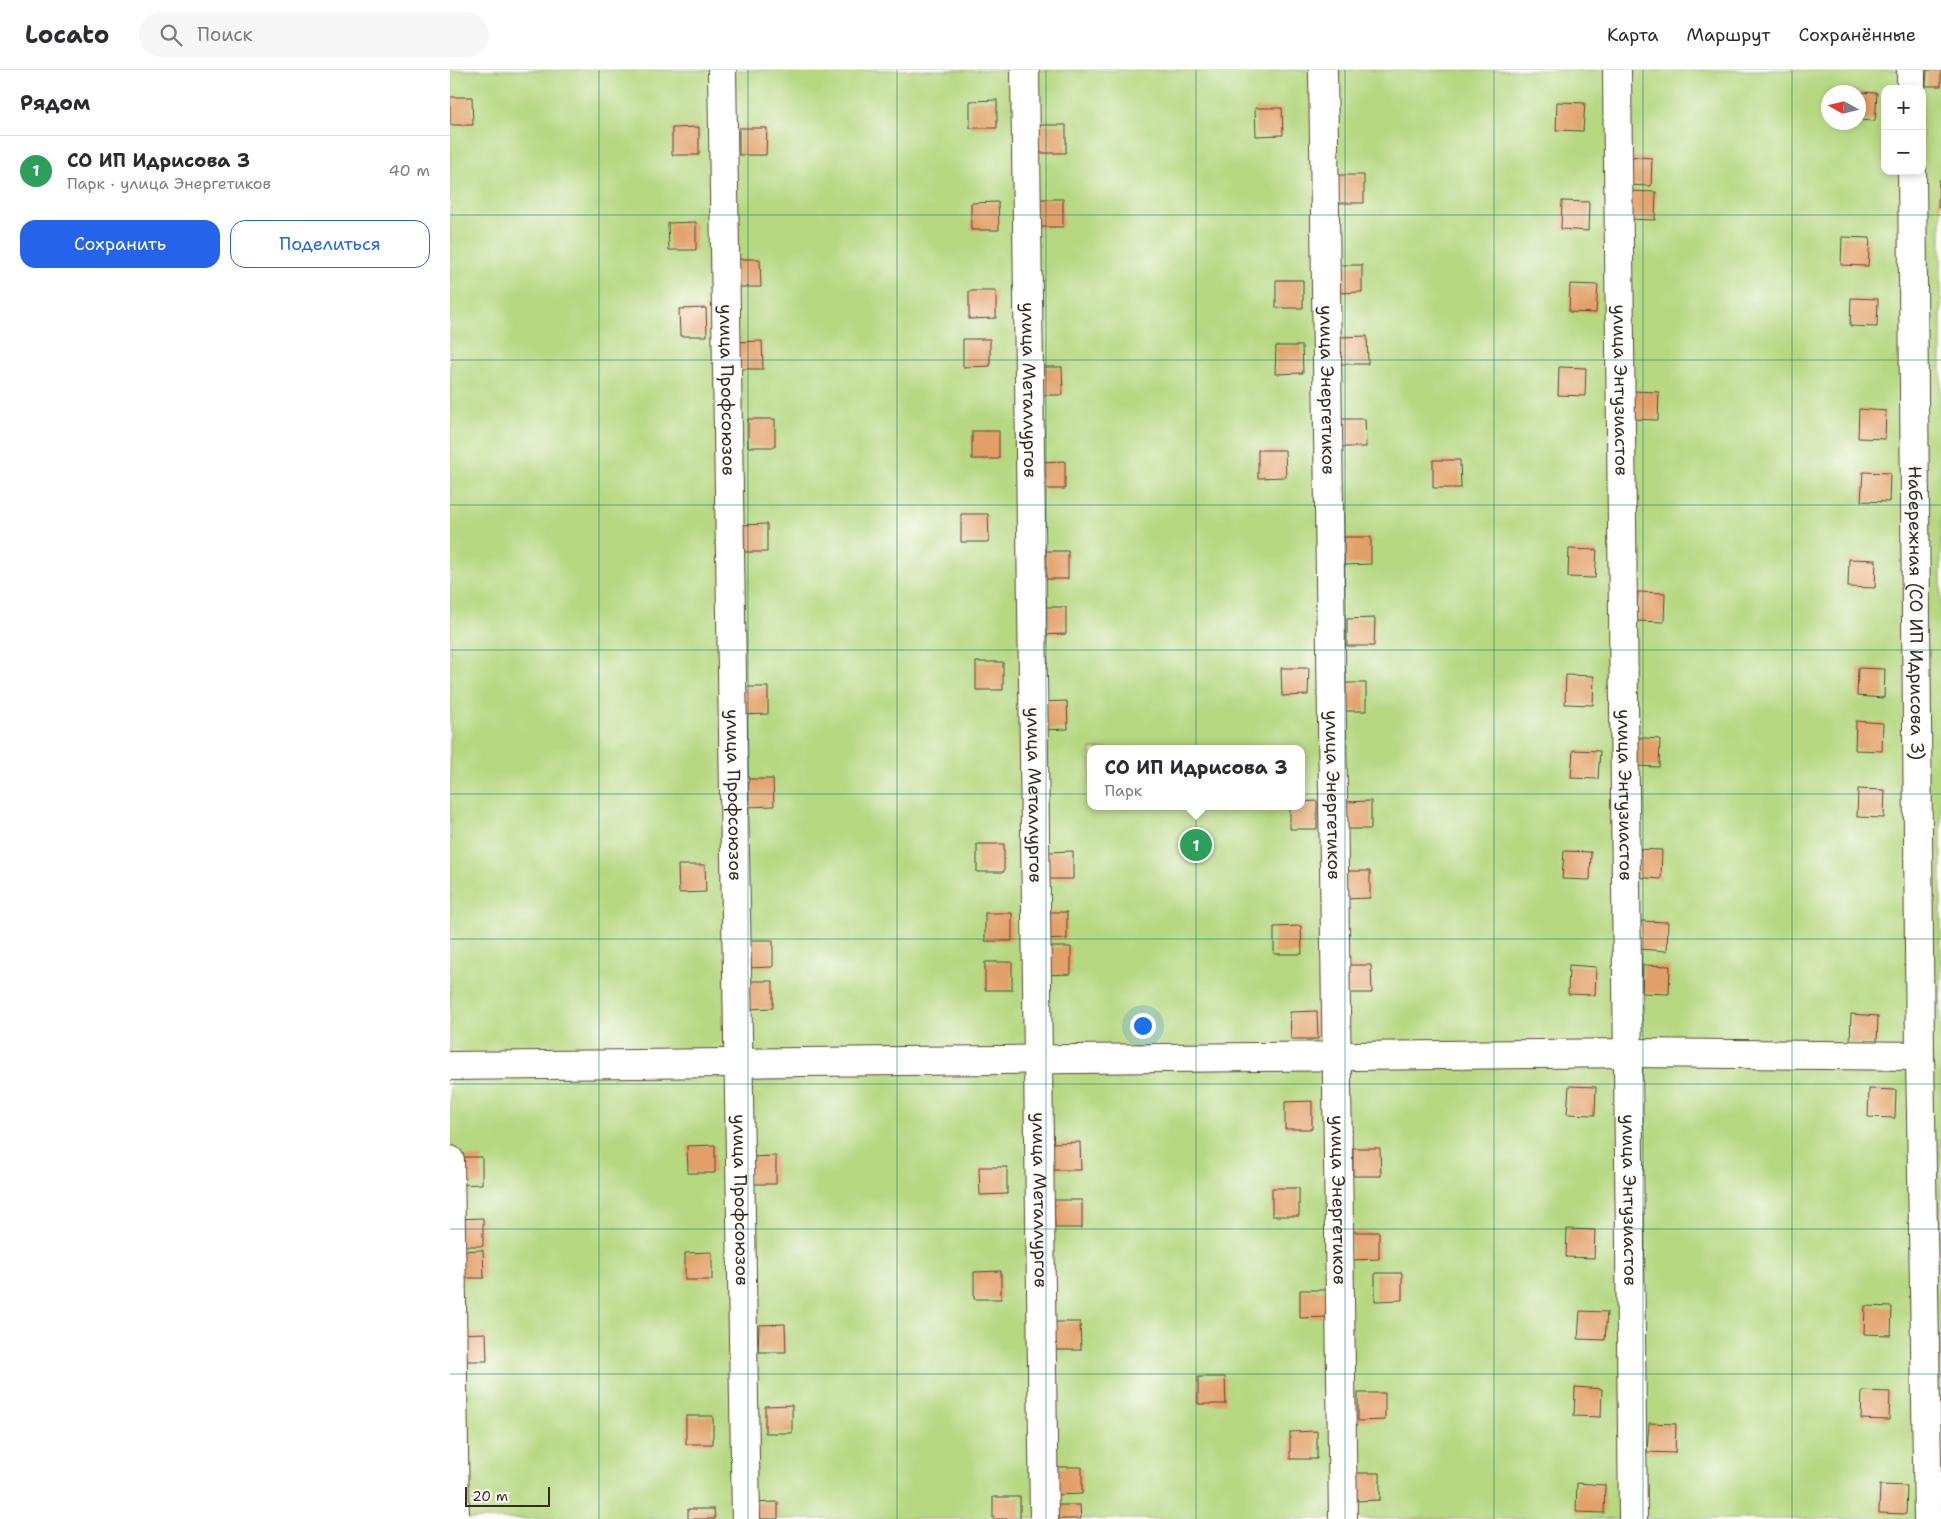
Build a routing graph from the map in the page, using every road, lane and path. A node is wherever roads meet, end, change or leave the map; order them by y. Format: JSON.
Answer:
{"nodes":[{"id":1,"x":722,"y":70,"type":"edge"},
{"id":2,"x":1025,"y":70,"type":"edge"},
{"id":3,"x":1323,"y":70,"type":"edge"},
{"id":4,"x":1617,"y":70,"type":"edge"},
{"id":5,"x":1911,"y":70,"type":"edge"},
{"id":6,"x":1911,"y":85,"type":"edge"},
{"id":7,"x":1912,"y":175,"type":"edge"},
{"id":8,"x":1628,"y":1053,"type":"junction"},
{"id":9,"x":1336,"y":1056,"type":"junction"},
{"id":10,"x":1920,"y":1056,"type":"junction"},
{"id":11,"x":1038,"y":1060,"type":"junction"},
{"id":12,"x":739,"y":1063,"type":"junction"},
{"id":13,"x":450,"y":1066,"type":"edge"},
{"id":14,"x":450,"y":1160,"type":"edge"},
{"id":15,"x":455,"y":1519,"type":"edge"},
{"id":16,"x":746,"y":1519,"type":"edge"},
{"id":17,"x":1044,"y":1519,"type":"edge"},
{"id":18,"x":1343,"y":1519,"type":"edge"},
{"id":19,"x":1633,"y":1519,"type":"edge"},
{"id":20,"x":1928,"y":1519,"type":"edge"}],
"edges":[{"from":1,"to":12,"type":"street","name":"улица Профсоюзов"},
{"from":2,"to":11,"type":"street","name":"улица Металлургов"},
{"from":3,"to":9,"type":"street","name":"улица Энергетиков"},
{"from":4,"to":8,"type":"street","name":"улица Энтузиастов"},
{"from":5,"to":6,"type":"street"},
{"from":7,"to":10,"type":"street","name":"Набережная (СО ИП Идрисова 3)"},
{"from":8,"to":9,"type":"street"},
{"from":8,"to":10,"type":"street"},
{"from":8,"to":19,"type":"street","name":"улица Энтузиастов"},
{"from":9,"to":11,"type":"street"},
{"from":9,"to":18,"type":"street","name":"улица Энергетиков"},
{"from":10,"to":20,"type":"street","name":"Набережная (СО ИП Идрисова 3)"},
{"from":11,"to":12,"type":"street"},
{"from":11,"to":17,"type":"street","name":"улица Металлургов"},
{"from":12,"to":13,"type":"street"},
{"from":12,"to":16,"type":"street","name":"улица Профсоюзов"},
{"from":14,"to":15,"type":"street"}]}
